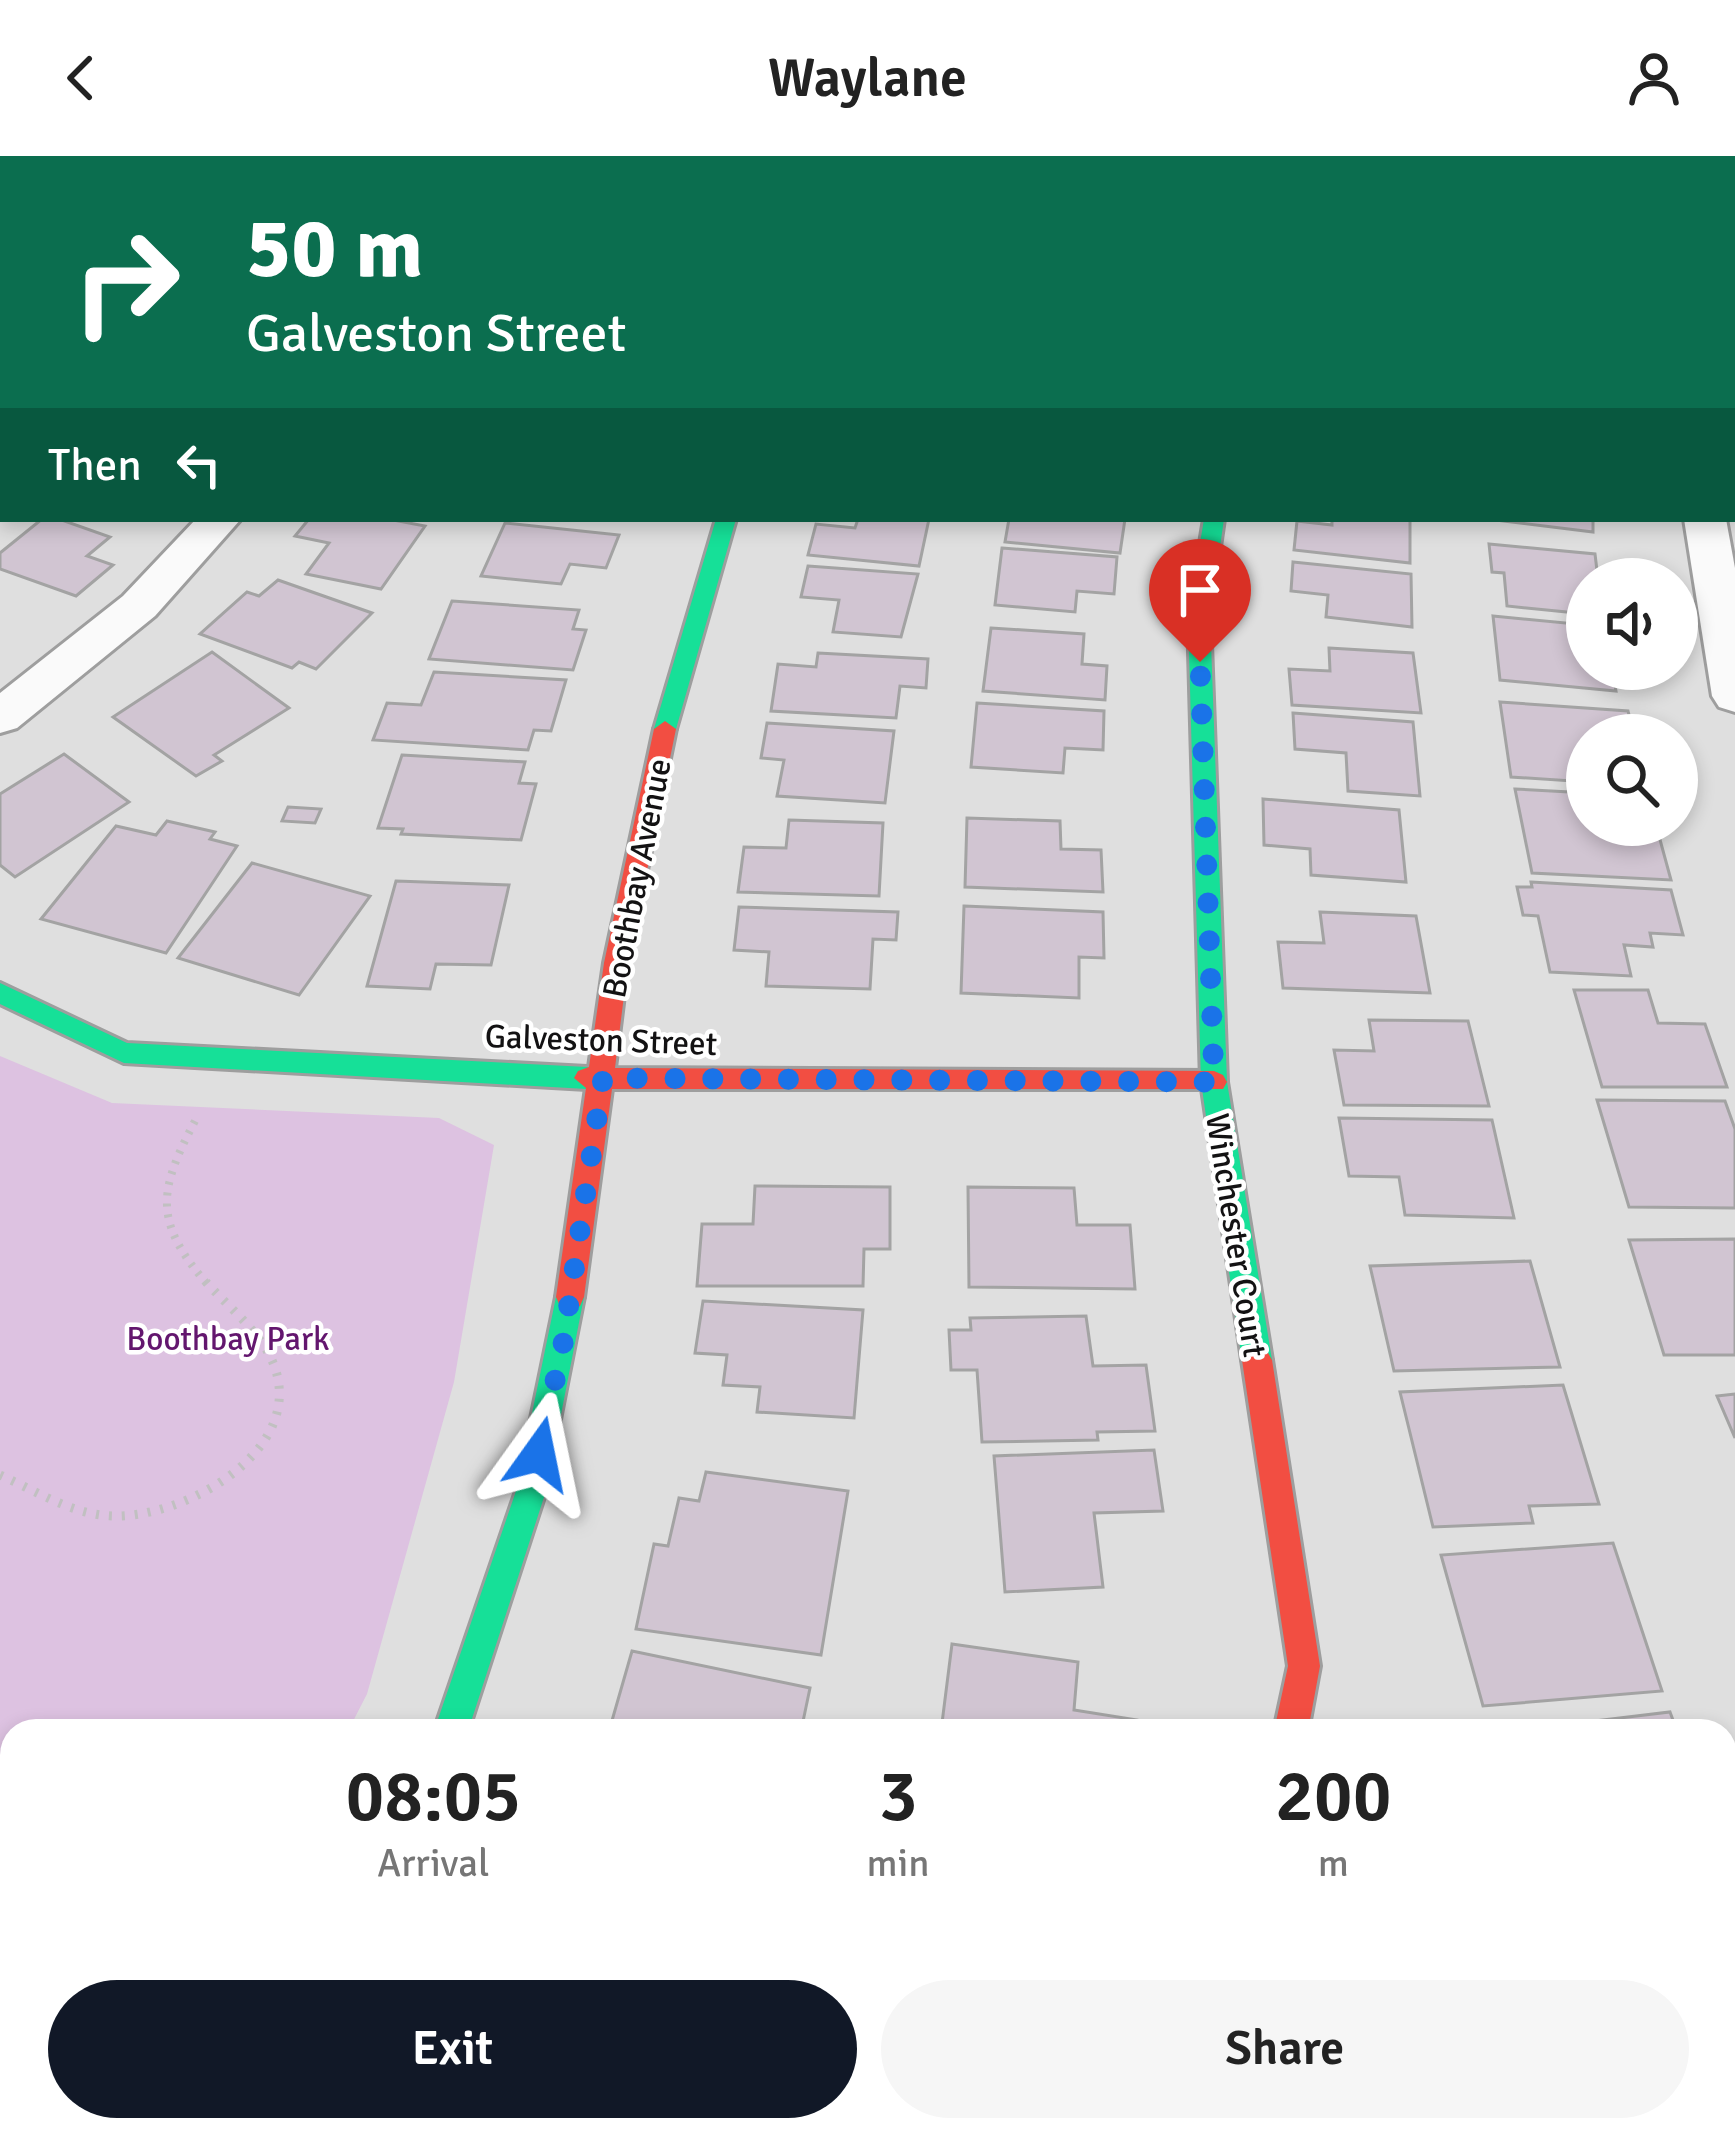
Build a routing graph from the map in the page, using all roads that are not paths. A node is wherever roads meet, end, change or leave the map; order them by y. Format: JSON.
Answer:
{"nodes":[{"id":1,"x":217,"y":522,"type":"edge"},
{"id":2,"x":725,"y":522,"type":"edge"},
{"id":3,"x":1214,"y":522,"type":"edge"},
{"id":4,"x":1706,"y":522,"type":"edge"},
{"id":5,"x":1735,"y":696,"type":"edge"},
{"id":6,"x":0,"y":717,"type":"edge"},
{"id":7,"x":0,"y":993,"type":"edge"},
{"id":8,"x":603,"y":1078,"type":"junction"},
{"id":9,"x":1214,"y":1082,"type":"junction"},
{"id":10,"x":455,"y":1719,"type":"edge"},
{"id":11,"x":1293,"y":1719,"type":"edge"}],
"edges":[{"from":1,"to":6,"type":"street"},
{"from":2,"to":8,"type":"street","name":"Boothbay Avenue"},
{"from":3,"to":9,"type":"street","name":"Winchester Court"},
{"from":4,"to":5,"type":"street"},
{"from":7,"to":8,"type":"street","name":"Galveston Street"},
{"from":8,"to":9,"type":"street","name":"Galveston Street"},
{"from":8,"to":10,"type":"street","name":"Boothbay Avenue"},
{"from":9,"to":11,"type":"street","name":"Winchester Court"}]}
